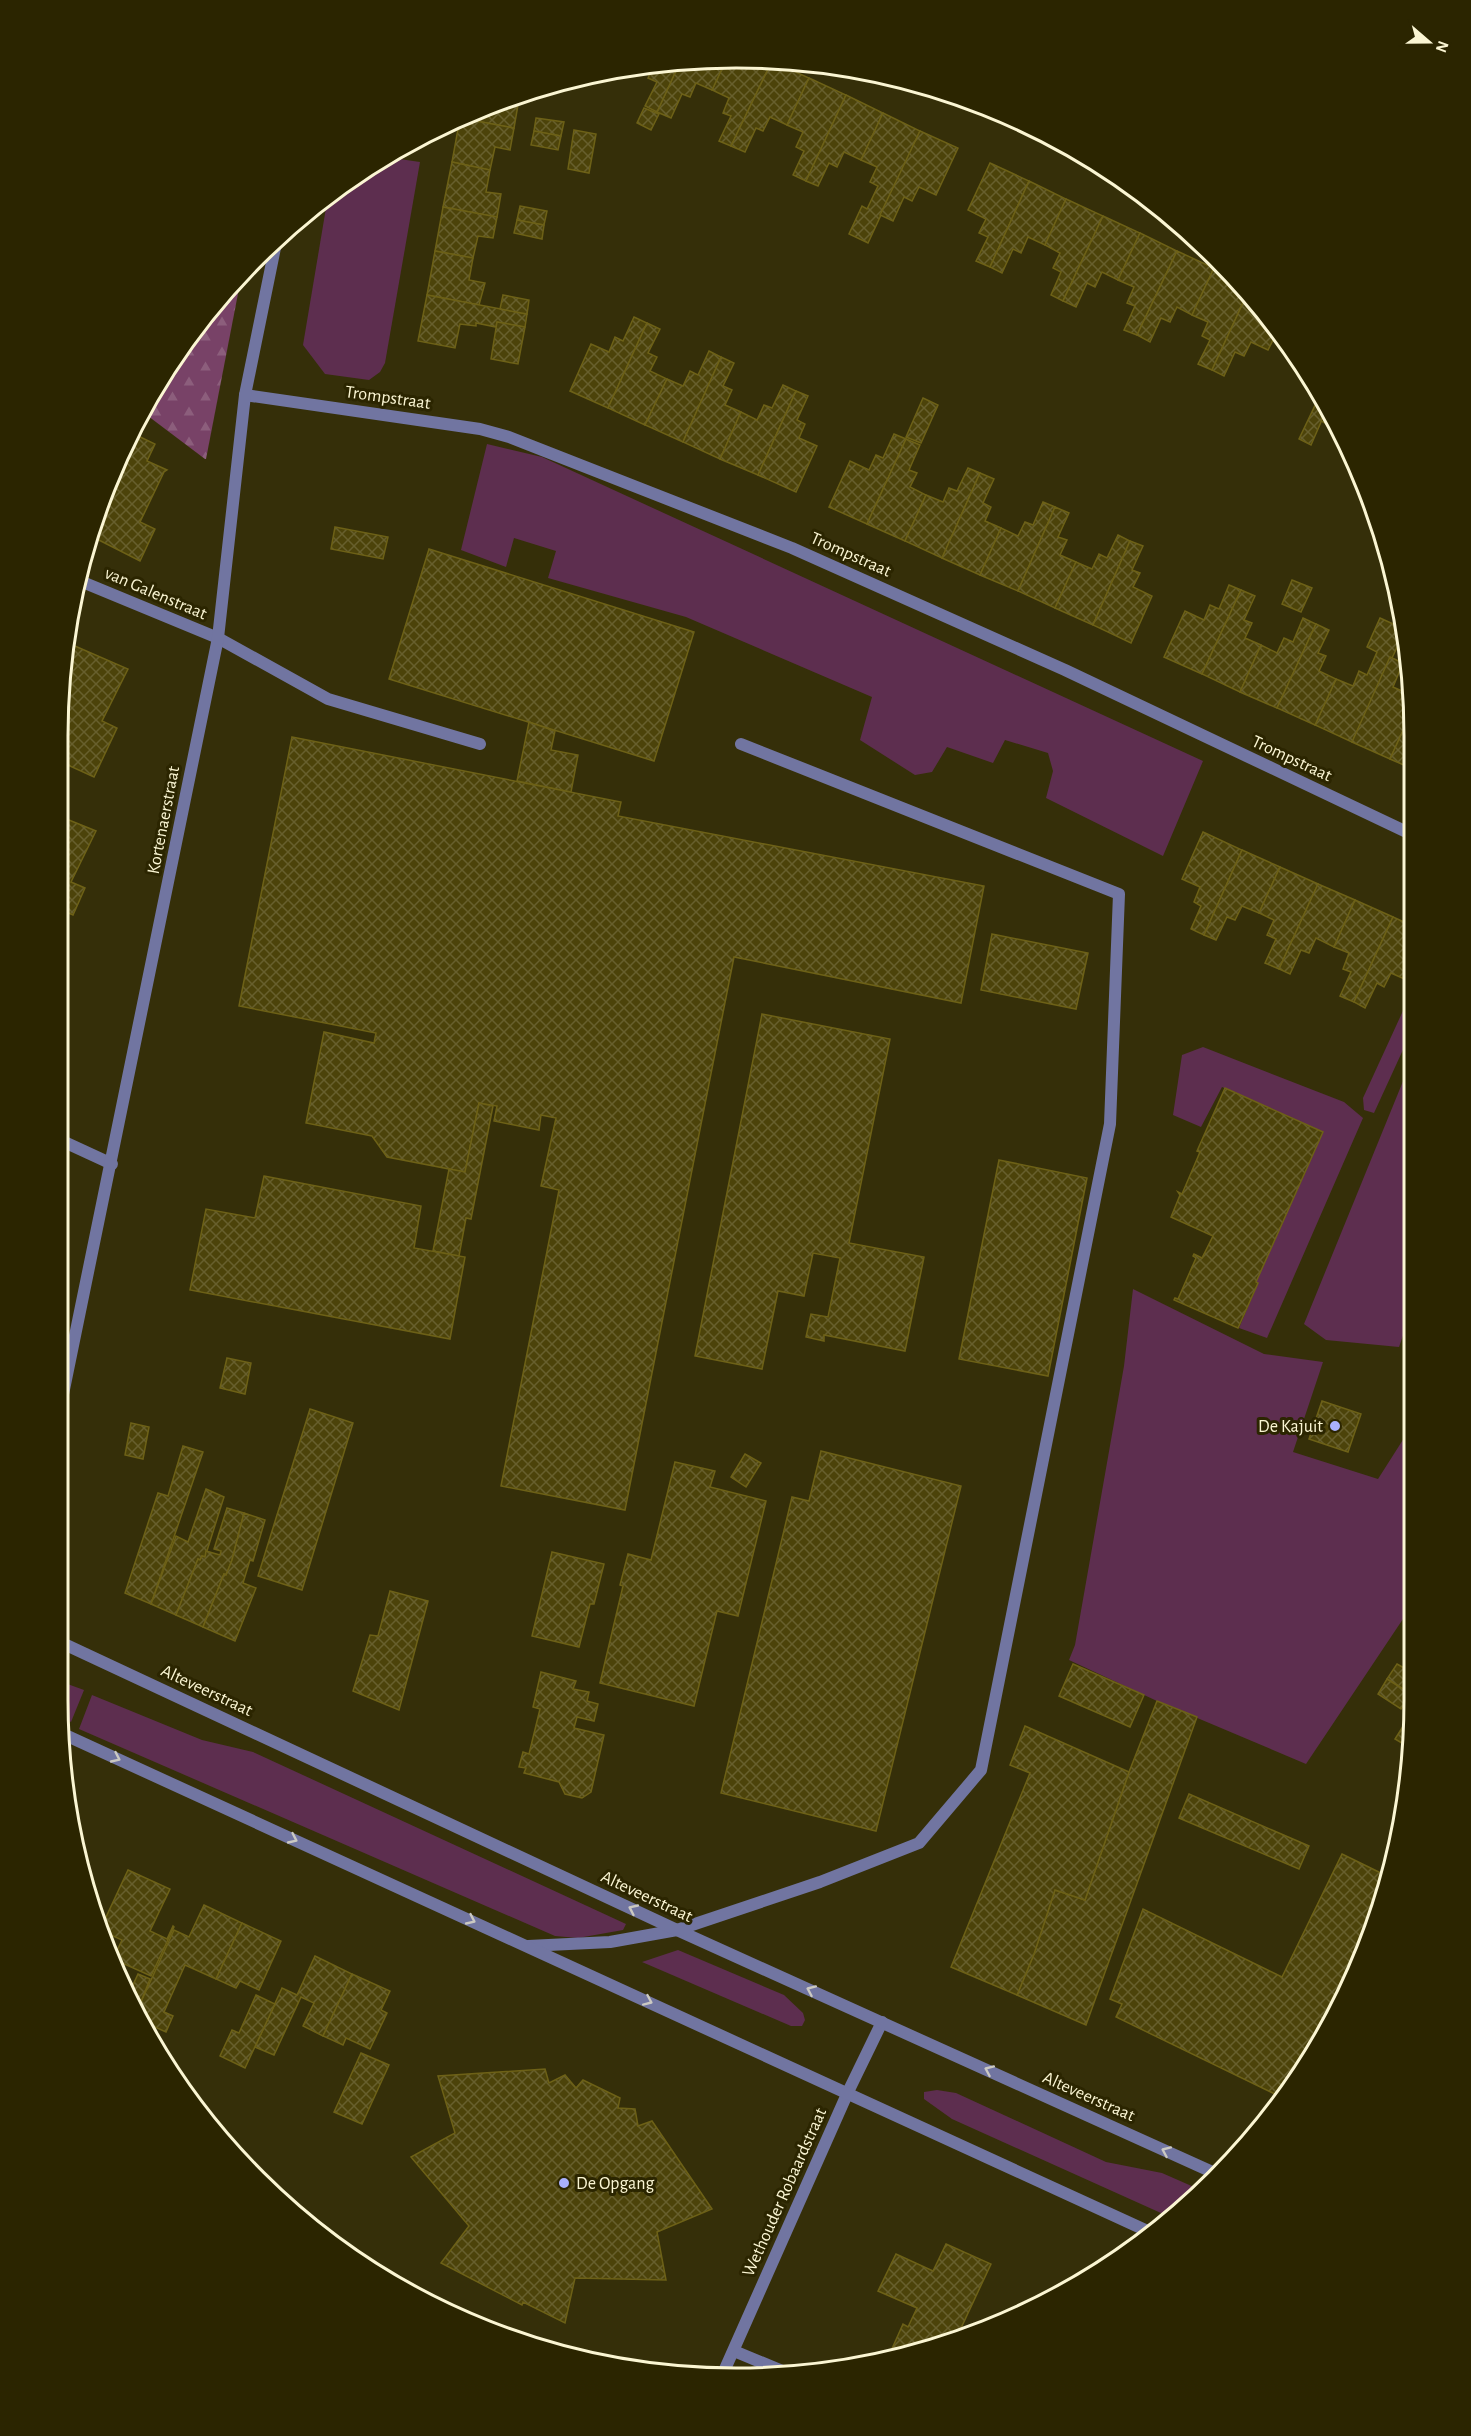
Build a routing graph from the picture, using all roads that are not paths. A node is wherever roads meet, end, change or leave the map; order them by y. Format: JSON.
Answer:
{"nodes":[{"id":1,"x":274,"y":253,"type":"edge"},
{"id":2,"x":245,"y":395,"type":"junction"},
{"id":3,"x":85,"y":583,"type":"edge"},
{"id":4,"x":218,"y":638,"type":"junction"},
{"id":5,"x":480,"y":744,"type":"dead end"},
{"id":6,"x":741,"y":744,"type":"dead end"},
{"id":7,"x":1403,"y":830,"type":"edge"},
{"id":8,"x":68,"y":1144,"type":"edge"},
{"id":9,"x":112,"y":1164,"type":"junction"},
{"id":10,"x":68,"y":1371,"type":"edge"},
{"id":11,"x":68,"y":1646,"type":"edge"},
{"id":12,"x":69,"y":1737,"type":"edge"},
{"id":13,"x":677,"y":1930,"type":"junction"},
{"id":14,"x":528,"y":1946,"type":"junction"},
{"id":15,"x":882,"y":2022,"type":"junction"},
{"id":16,"x":848,"y":2092,"type":"junction"},
{"id":17,"x":1210,"y":2171,"type":"edge"},
{"id":18,"x":1143,"y":2229,"type":"edge"},
{"id":19,"x":734,"y":2351,"type":"junction"},
{"id":20,"x":773,"y":2367,"type":"edge"},
{"id":21,"x":726,"y":2368,"type":"edge"}],
"edges":[{"from":1,"to":2,"type":"street","name":"Kortenaerstraat"},
{"from":2,"to":4,"type":"street","name":"Kortenaerstraat"},
{"from":2,"to":7,"type":"street","name":"Trompstraat"},
{"from":3,"to":4,"type":"street","name":"van Galenstraat"},
{"from":4,"to":5,"type":"street","name":"van Galenstraat"},
{"from":4,"to":9,"type":"street","name":"Kortenaerstraat"},
{"from":6,"to":13,"type":"street"},
{"from":8,"to":9,"type":"street"},
{"from":9,"to":10,"type":"street","name":"Kortenaerstraat"},
{"from":13,"to":11,"type":"street","name":"Alteveerstraat","one_way":true},
{"from":12,"to":14,"type":"street","one_way":true},
{"from":13,"to":14,"type":"street"},
{"from":15,"to":13,"type":"street","name":"Alteveerstraat","one_way":true},
{"from":14,"to":16,"type":"street","one_way":true},
{"from":15,"to":16,"type":"street","name":"Wethouder Robaardstraat"},
{"from":17,"to":15,"type":"street","name":"Alteveerstraat","one_way":true},
{"from":16,"to":18,"type":"street"},
{"from":16,"to":19,"type":"street","name":"Wethouder Robaardstraat"},
{"from":19,"to":20,"type":"street"},
{"from":19,"to":21,"type":"street","name":"Wethouder Robaardstraat"}]}
